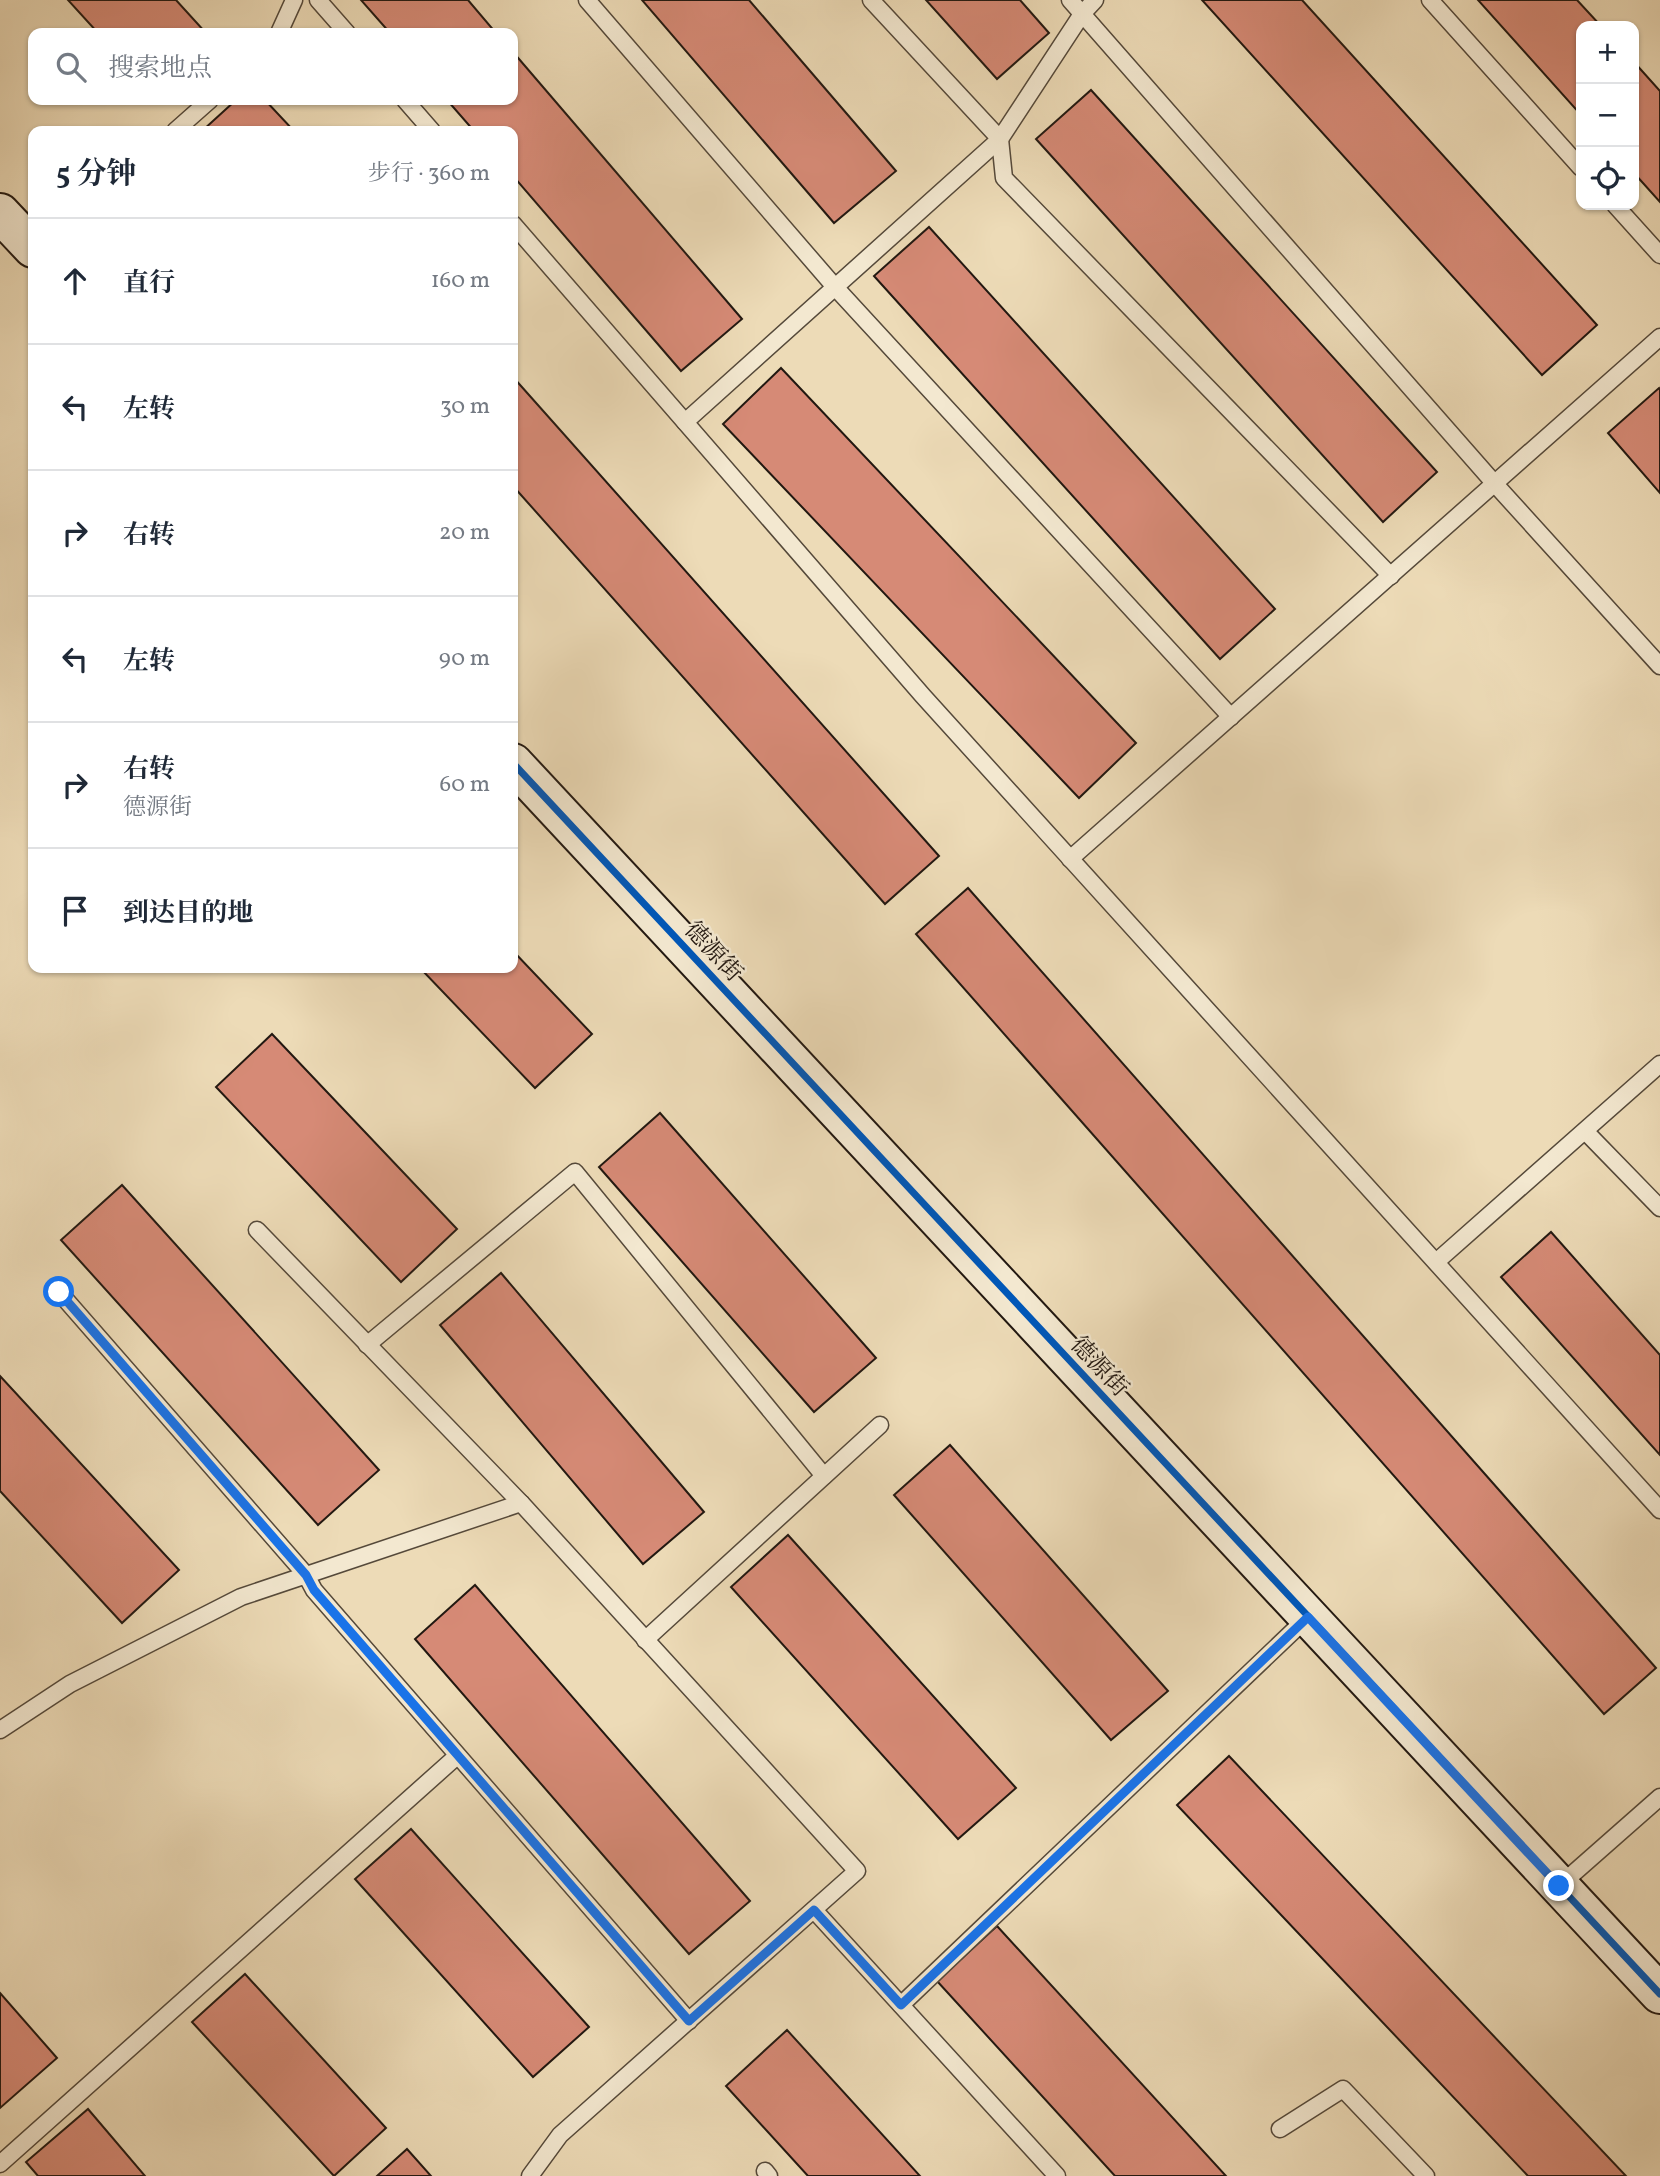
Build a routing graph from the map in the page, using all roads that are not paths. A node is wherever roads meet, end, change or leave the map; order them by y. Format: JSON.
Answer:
{"nodes":[{"id":1,"x":294,"y":0,"type":"edge"},
{"id":2,"x":318,"y":0,"type":"edge"},
{"id":3,"x":587,"y":0,"type":"edge"},
{"id":4,"x":871,"y":0,"type":"edge"},
{"id":5,"x":1070,"y":0,"type":"edge"},
{"id":6,"x":1095,"y":0,"type":"edge"},
{"id":7,"x":1430,"y":0,"type":"edge"},
{"id":8,"x":1082,"y":14,"type":"junction"},
{"id":9,"x":281,"y":28,"type":"edge"},
{"id":10,"x":343,"y":28,"type":"edge"},
{"id":11,"x":204,"y":105,"type":"edge"},
{"id":12,"x":409,"y":105,"type":"edge"},
{"id":13,"x":181,"y":126,"type":"edge"},
{"id":14,"x":428,"y":126,"type":"edge"},
{"id":15,"x":1000,"y":139,"type":"junction"},
{"id":16,"x":1576,"y":162,"type":"edge"},
{"id":17,"x":1620,"y":210,"type":"edge"},
{"id":18,"x":0,"y":213,"type":"edge"},
{"id":19,"x":518,"y":230,"type":"edge"},
{"id":20,"x":28,"y":243,"type":"edge"},
{"id":21,"x":1660,"y":255,"type":"edge"},
{"id":22,"x":835,"y":287,"type":"junction"},
{"id":23,"x":1660,"y":337,"type":"edge"},
{"id":24,"x":685,"y":422,"type":"junction"},
{"id":25,"x":1495,"y":484,"type":"junction"},
{"id":26,"x":1391,"y":576,"type":"junction"},
{"id":27,"x":1660,"y":666,"type":"edge"},
{"id":28,"x":1231,"y":717,"type":"junction"},
{"id":29,"x":518,"y":768,"type":"edge"},
{"id":30,"x":1070,"y":859,"type":"junction"},
{"id":31,"x":1660,"y":1064,"type":"edge"},
{"id":32,"x":1585,"y":1131,"type":"junction"},
{"id":33,"x":1660,"y":1208,"type":"edge"},
{"id":34,"x":257,"y":1230,"type":"dead end"},
{"id":35,"x":1436,"y":1262,"type":"junction"},
{"id":36,"x":59,"y":1292,"type":"dead end"},
{"id":37,"x":367,"y":1345,"type":"junction"},
{"id":38,"x":880,"y":1425,"type":"dead end"},
{"id":39,"x":824,"y":1476,"type":"junction"},
{"id":40,"x":521,"y":1503,"type":"junction"},
{"id":41,"x":1660,"y":1510,"type":"edge"},
{"id":42,"x":306,"y":1575,"type":"junction"},
{"id":43,"x":1308,"y":1617,"type":"junction"},
{"id":44,"x":645,"y":1640,"type":"junction"},
{"id":45,"x":0,"y":1730,"type":"edge"},
{"id":46,"x":457,"y":1756,"type":"junction"},
{"id":47,"x":1660,"y":1797,"type":"edge"},
{"id":48,"x":1559,"y":1886,"type":"junction"},
{"id":49,"x":814,"y":1910,"type":"junction"},
{"id":50,"x":1660,"y":1994,"type":"edge"},
{"id":51,"x":901,"y":2005,"type":"junction"},
{"id":52,"x":689,"y":2021,"type":"junction"},
{"id":53,"x":1280,"y":2129,"type":"dead end"},
{"id":54,"x":0,"y":2164,"type":"edge"},
{"id":55,"x":530,"y":2176,"type":"edge"},
{"id":56,"x":1057,"y":2176,"type":"edge"},
{"id":57,"x":1426,"y":2176,"type":"edge"}],
"edges":[{"from":1,"to":9,"type":"lane"},
{"from":2,"to":10,"type":"lane"},
{"from":3,"to":22,"type":"lane"},
{"from":4,"to":15,"type":"lane"},
{"from":5,"to":8,"type":"lane"},
{"from":6,"to":8,"type":"lane"},
{"from":7,"to":16,"type":"lane"},
{"from":8,"to":15,"type":"lane"},
{"from":8,"to":25,"type":"lane"},
{"from":11,"to":13,"type":"lane"},
{"from":12,"to":14,"type":"lane"},
{"from":15,"to":22,"type":"lane"},
{"from":15,"to":26,"type":"lane"},
{"from":17,"to":21,"type":"lane"},
{"from":18,"to":20,"type":"street"},
{"from":19,"to":24,"type":"lane"},
{"from":22,"to":24,"type":"lane"},
{"from":22,"to":28,"type":"lane"},
{"from":23,"to":25,"type":"lane"},
{"from":24,"to":30,"type":"lane"},
{"from":25,"to":26,"type":"lane"},
{"from":25,"to":27,"type":"lane"},
{"from":26,"to":28,"type":"lane"},
{"from":28,"to":30,"type":"lane"},
{"from":29,"to":43,"type":"street","name":"德源街"},
{"from":30,"to":35,"type":"lane"},
{"from":31,"to":32,"type":"lane"},
{"from":32,"to":33,"type":"lane"},
{"from":32,"to":35,"type":"lane"},
{"from":34,"to":37,"type":"lane"},
{"from":35,"to":41,"type":"lane"},
{"from":36,"to":42,"type":"lane"},
{"from":37,"to":39,"type":"lane"},
{"from":37,"to":40,"type":"lane"},
{"from":38,"to":39,"type":"lane"},
{"from":39,"to":44,"type":"lane"},
{"from":40,"to":42,"type":"lane"},
{"from":40,"to":44,"type":"lane"},
{"from":42,"to":45,"type":"lane"},
{"from":42,"to":46,"type":"lane"},
{"from":43,"to":48,"type":"street","name":"德源街"},
{"from":43,"to":51,"type":"lane"},
{"from":44,"to":49,"type":"lane"},
{"from":46,"to":52,"type":"lane"},
{"from":46,"to":54,"type":"lane"},
{"from":47,"to":48,"type":"lane"},
{"from":48,"to":50,"type":"street","name":"德源街"},
{"from":49,"to":51,"type":"lane"},
{"from":49,"to":52,"type":"lane"},
{"from":51,"to":56,"type":"lane"},
{"from":52,"to":55,"type":"lane"},
{"from":53,"to":57,"type":"lane"}]}
